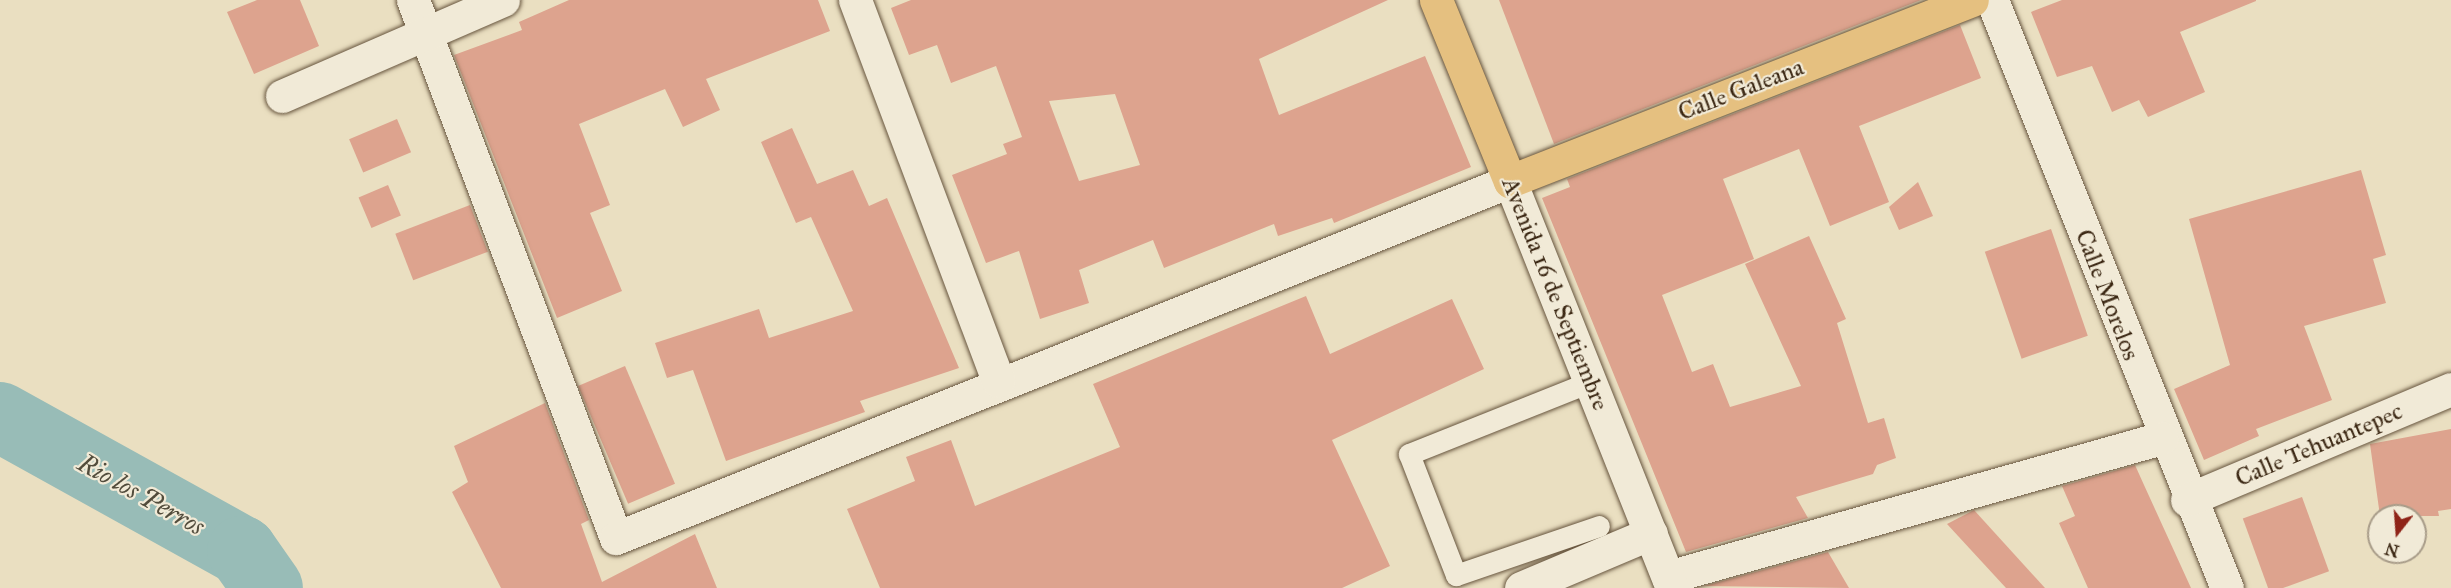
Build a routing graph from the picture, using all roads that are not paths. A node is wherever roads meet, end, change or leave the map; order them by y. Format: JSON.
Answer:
{"nodes":[{"id":1,"x":413,"y":0,"type":"edge"},
{"id":2,"x":503,"y":0,"type":"edge"},
{"id":3,"x":855,"y":0,"type":"edge"},
{"id":4,"x":1436,"y":0,"type":"edge"},
{"id":5,"x":1972,"y":0,"type":"edge"},
{"id":6,"x":1992,"y":0,"type":"edge"},
{"id":7,"x":425,"y":30,"type":"junction"},
{"id":8,"x":282,"y":96,"type":"dead end"},
{"id":9,"x":1510,"y":181,"type":"junction"},
{"id":10,"x":998,"y":381,"type":"junction"},
{"id":11,"x":1590,"y":382,"type":"junction"},
{"id":12,"x":2451,"y":389,"type":"edge"},
{"id":13,"x":2162,"y":438,"type":"junction"},
{"id":14,"x":2187,"y":500,"type":"junction"},
{"id":15,"x":1599,"y":526,"type":"dead end"},
{"id":16,"x":1650,"y":533,"type":"junction"},
{"id":17,"x":1670,"y":583,"type":"edge"},
{"id":18,"x":1521,"y":588,"type":"edge"},
{"id":19,"x":2227,"y":588,"type":"edge"}],
"edges":[{"from":1,"to":7,"type":"street"},
{"from":2,"to":7,"type":"street"},
{"from":3,"to":10,"type":"street"},
{"from":4,"to":9,"type":"main road","name":"Avenida 16 de Septiembre"},
{"from":5,"to":9,"type":"main road","name":"Calle Galeana"},
{"from":6,"to":13,"type":"street","name":"Calle Morelos"},
{"from":7,"to":8,"type":"street"},
{"from":7,"to":10,"type":"street"},
{"from":9,"to":10,"type":"street"},
{"from":9,"to":11,"type":"street","name":"Avenida 16 de Septiembre"},
{"from":11,"to":15,"type":"lane"},
{"from":11,"to":16,"type":"street","name":"Avenida 16 de Septiembre"},
{"from":12,"to":14,"type":"street","name":"Calle Tehuantepec"},
{"from":13,"to":14,"type":"street","name":"Calle Morelos"},
{"from":13,"to":17,"type":"street"},
{"from":14,"to":19,"type":"street","name":"Calle Morelos"},
{"from":16,"to":17,"type":"street","name":"Avenida 16 de Septiembre"},
{"from":16,"to":18,"type":"street"}]}
